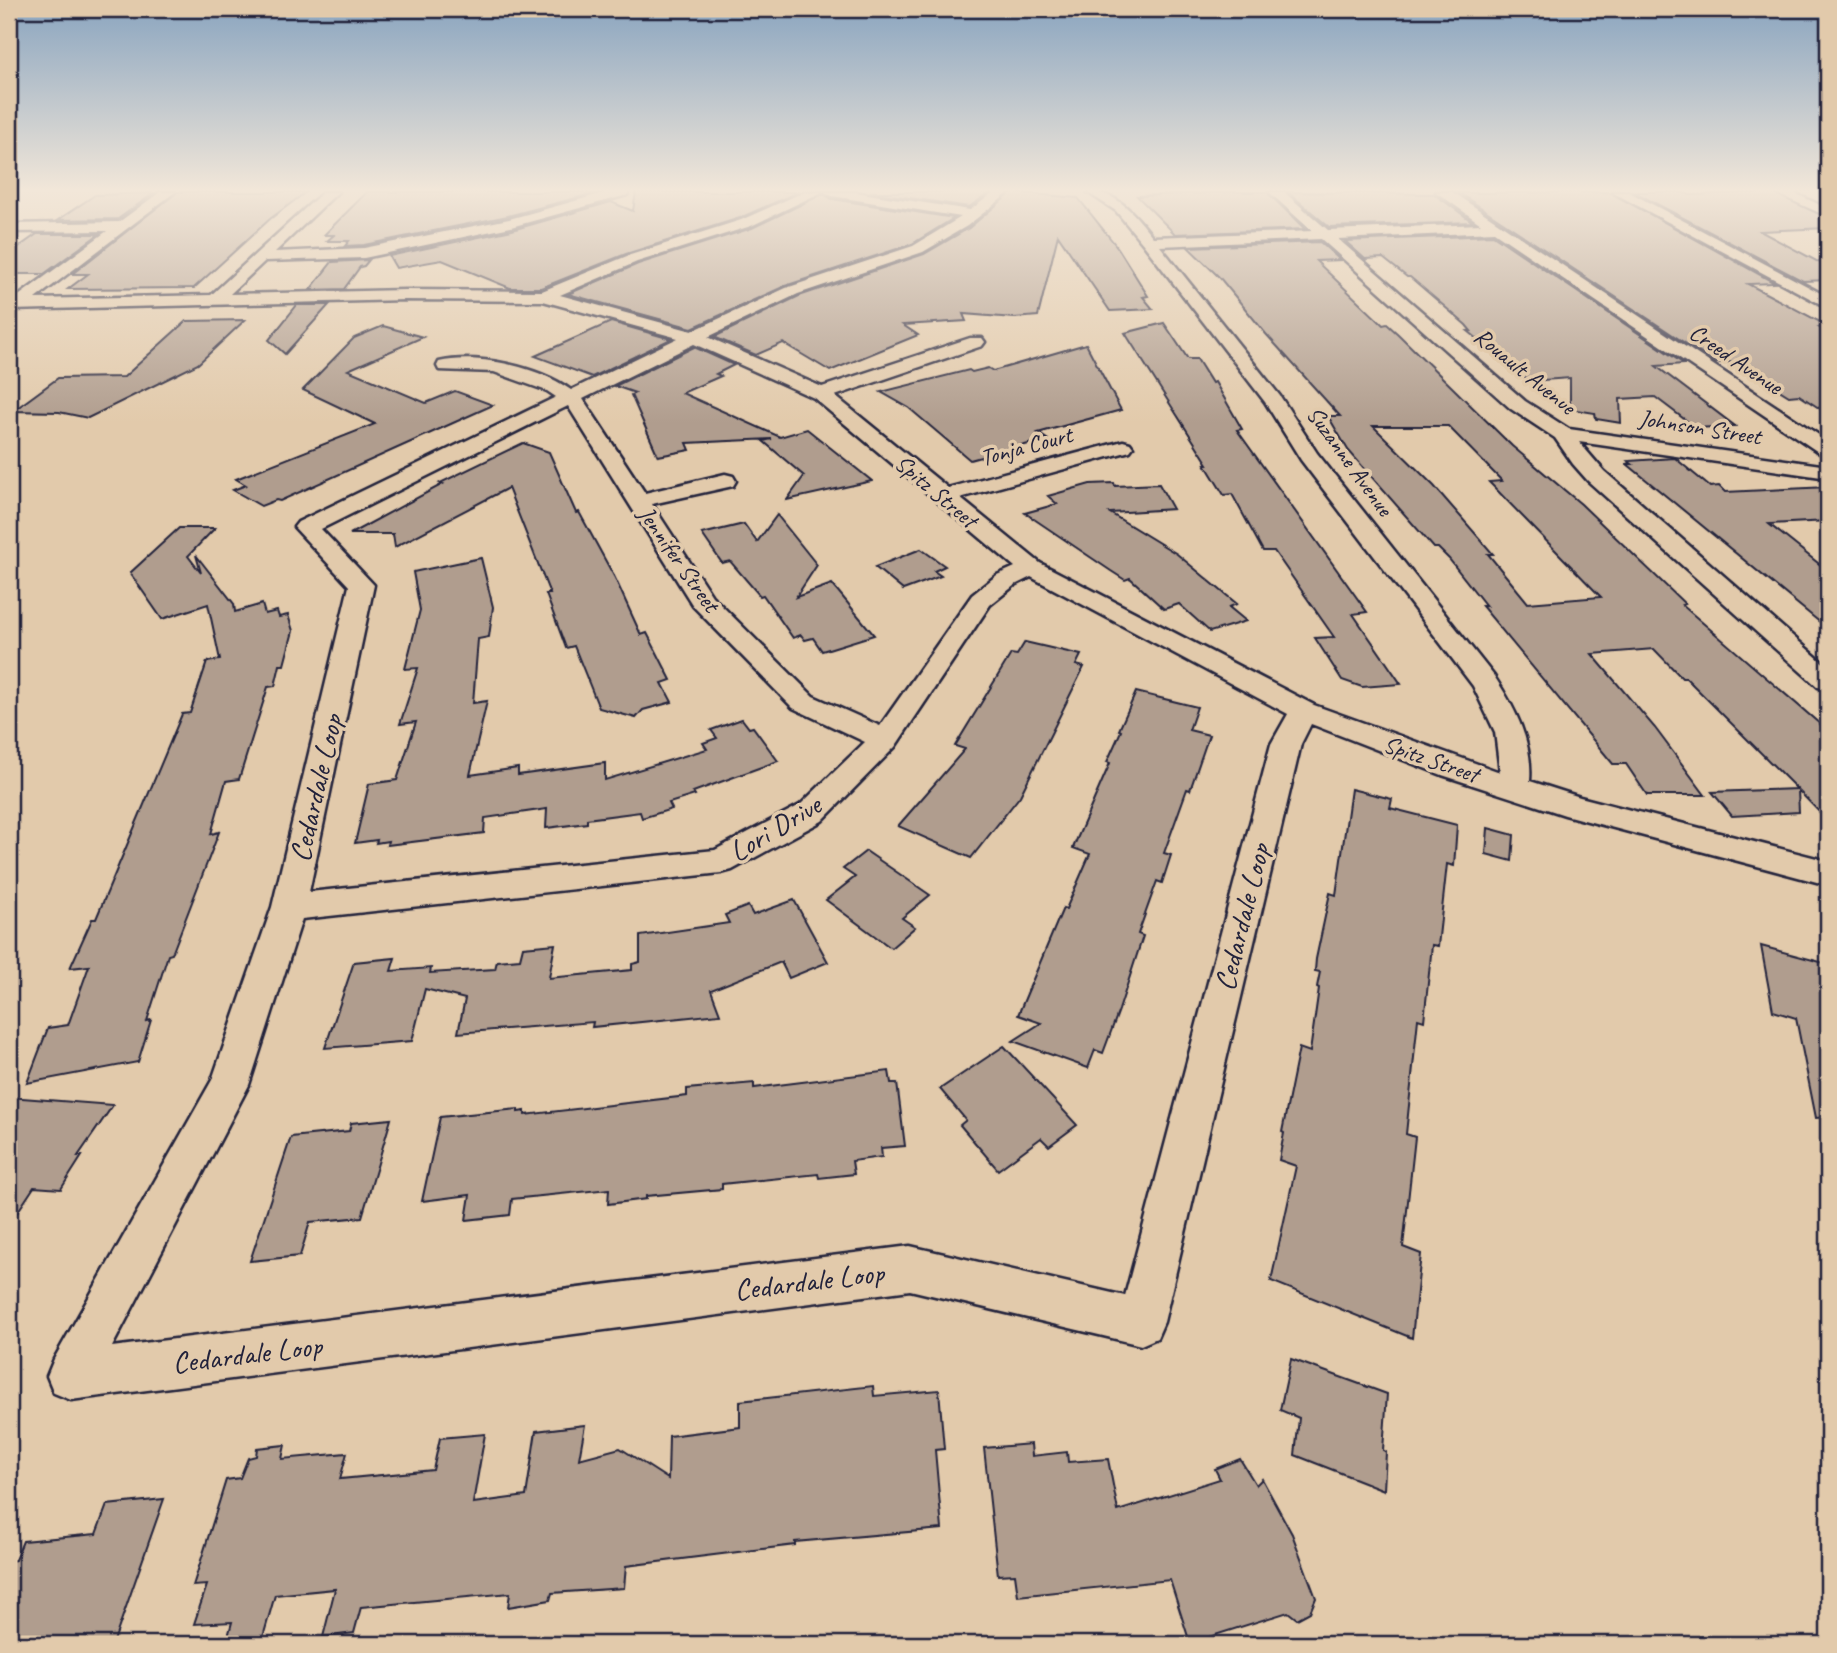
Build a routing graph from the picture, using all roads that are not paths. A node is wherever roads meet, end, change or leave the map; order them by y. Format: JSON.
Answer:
{"nodes":[{"id":1,"x":62,"y":269,"type":"edge"},
{"id":2,"x":249,"y":269,"type":"edge"},
{"id":3,"x":608,"y":269,"type":"edge"},
{"id":4,"x":859,"y":269,"type":"edge"},
{"id":5,"x":1170,"y":269,"type":"edge"},
{"id":6,"x":1364,"y":269,"type":"edge"},
{"id":7,"x":1558,"y":269,"type":"edge"},
{"id":8,"x":1764,"y":269,"type":"edge"},
{"id":9,"x":544,"y":296,"type":"junction"},
{"id":10,"x":215,"y":300,"type":"junction"},
{"id":11,"x":1828,"y":303,"type":"edge"},
{"id":12,"x":13,"y":305,"type":"edge"},
{"id":13,"x":693,"y":337,"type":"junction"},
{"id":14,"x":976,"y":342,"type":"dead end"},
{"id":15,"x":446,"y":366,"type":"dead end"},
{"id":16,"x":821,"y":394,"type":"junction"},
{"id":17,"x":568,"y":397,"type":"junction"},
{"id":18,"x":1563,"y":434,"type":"junction"},
{"id":19,"x":1123,"y":447,"type":"dead end"},
{"id":20,"x":1828,"y":450,"type":"edge"},
{"id":21,"x":1828,"y":472,"type":"edge"},
{"id":22,"x":725,"y":481,"type":"dead end"},
{"id":23,"x":942,"y":496,"type":"junction"},
{"id":24,"x":638,"y":500,"type":"junction"},
{"id":25,"x":1031,"y":568,"type":"junction"},
{"id":26,"x":1828,"y":681,"type":"edge"},
{"id":27,"x":1304,"y":711,"type":"junction"},
{"id":28,"x":885,"y":740,"type":"junction"},
{"id":29,"x":1514,"y":788,"type":"junction"},
{"id":30,"x":1828,"y":873,"type":"edge"},
{"id":31,"x":289,"y":907,"type":"junction"}],
"edges":[{"from":1,"to":12,"type":"street"},
{"from":2,"to":10,"type":"street"},
{"from":3,"to":9,"type":"street"},
{"from":4,"to":13,"type":"street","name":"Cedardale Loop"},
{"from":5,"to":29,"type":"street","name":"Suzanne Avenue"},
{"from":6,"to":18,"type":"street","name":"Rouault Avenue"},
{"from":7,"to":20,"type":"street","name":"Creed Avenue"},
{"from":8,"to":11,"type":"street"},
{"from":9,"to":10,"type":"street","name":"Spitz Street"},
{"from":9,"to":13,"type":"street","name":"Spitz Street"},
{"from":10,"to":12,"type":"street","name":"Spitz Street"},
{"from":13,"to":16,"type":"street","name":"Spitz Street"},
{"from":13,"to":17,"type":"street","name":"Cedardale Loop"},
{"from":14,"to":16,"type":"street"},
{"from":15,"to":17,"type":"street"},
{"from":16,"to":23,"type":"street","name":"Spitz Street"},
{"from":17,"to":24,"type":"street","name":"Jennifer Street"},
{"from":17,"to":31,"type":"street","name":"Cedardale Loop"},
{"from":18,"to":21,"type":"street","name":"Johnson Street"},
{"from":18,"to":26,"type":"street","name":"Rouault Avenue"},
{"from":19,"to":23,"type":"street","name":"Tonja Court"},
{"from":22,"to":24,"type":"street"},
{"from":23,"to":25,"type":"street","name":"Spitz Street"},
{"from":24,"to":28,"type":"street","name":"Jennifer Street"},
{"from":25,"to":27,"type":"street","name":"Spitz Street"},
{"from":25,"to":28,"type":"street","name":"Lori Drive"},
{"from":27,"to":29,"type":"street","name":"Spitz Street"},
{"from":27,"to":31,"type":"street","name":"Cedardale Loop"},
{"from":28,"to":31,"type":"street","name":"Lori Drive"},
{"from":29,"to":30,"type":"street","name":"Spitz Street"}]}
